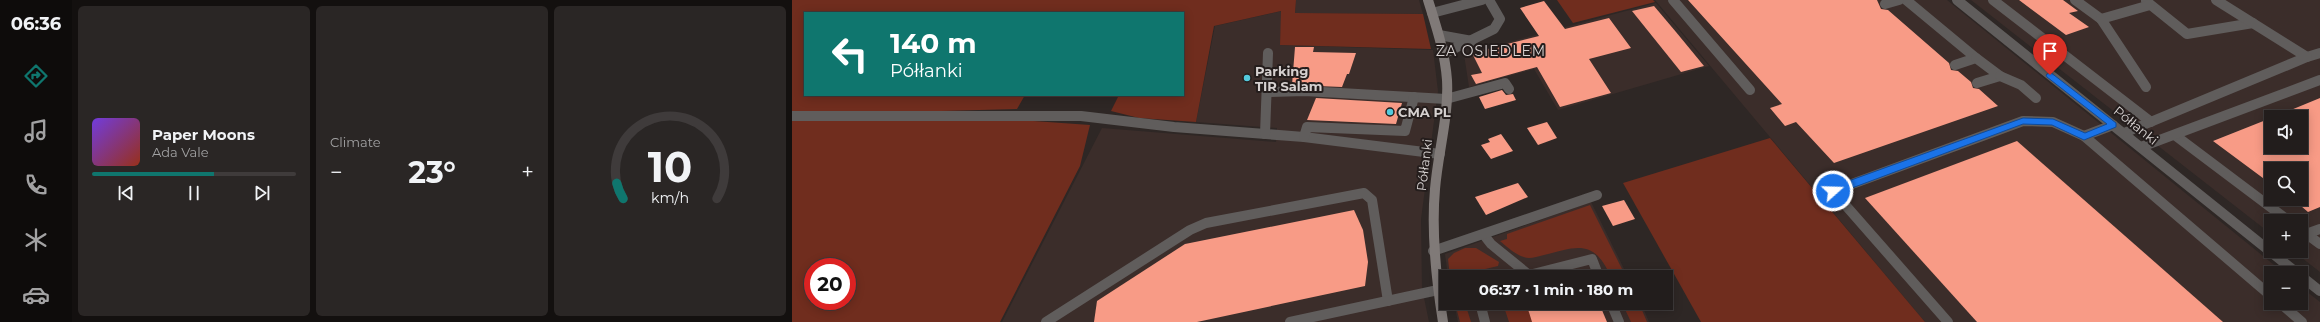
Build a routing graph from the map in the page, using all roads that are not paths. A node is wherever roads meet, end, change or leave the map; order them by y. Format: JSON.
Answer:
{"nodes":[{"id":1,"x":1428,"y":0,"type":"edge"},
{"id":2,"x":1482,"y":0,"type":"edge"},
{"id":3,"x":1489,"y":0,"type":"edge"},
{"id":4,"x":1673,"y":0,"type":"edge"},
{"id":5,"x":1899,"y":0,"type":"edge"},
{"id":6,"x":1906,"y":0,"type":"edge"},
{"id":7,"x":1956,"y":0,"type":"edge"},
{"id":8,"x":1993,"y":0,"type":"edge"},
{"id":9,"x":2075,"y":0,"type":"edge"},
{"id":10,"x":2216,"y":0,"type":"edge"},
{"id":11,"x":2147,"y":2,"type":"edge"},
{"id":12,"x":1885,"y":4,"type":"dead end"},
{"id":13,"x":1432,"y":13,"type":"junction"},
{"id":14,"x":2101,"y":19,"type":"junction"},
{"id":15,"x":2253,"y":24,"type":"junction"},
{"id":16,"x":1439,"y":35,"type":"junction"},
{"id":17,"x":1472,"y":41,"type":"junction"},
{"id":18,"x":1268,"y":53,"type":"dead end"},
{"id":19,"x":2320,"y":53,"type":"edge"},
{"id":20,"x":1443,"y":54,"type":"junction"},
{"id":21,"x":2307,"y":57,"type":"junction"},
{"id":22,"x":1976,"y":58,"type":"junction"},
{"id":23,"x":1954,"y":65,"type":"dead end"},
{"id":24,"x":2000,"y":76,"type":"junction"},
{"id":25,"x":2320,"y":80,"type":"edge"},
{"id":26,"x":1977,"y":83,"type":"dead end"},
{"id":27,"x":2146,"y":87,"type":"dead end"},
{"id":28,"x":1509,"y":89,"type":"dead end"},
{"id":29,"x":1750,"y":90,"type":"dead end"},
{"id":30,"x":1267,"y":92,"type":"junction"},
{"id":31,"x":1414,"y":97,"type":"junction"},
{"id":32,"x":2036,"y":98,"type":"dead end"},
{"id":33,"x":1446,"y":99,"type":"junction"},
{"id":34,"x":792,"y":116,"type":"edge"},
{"id":35,"x":2151,"y":122,"type":"junction"},
{"id":36,"x":2113,"y":125,"type":"junction"},
{"id":37,"x":2124,"y":133,"type":"junction"},
{"id":38,"x":1265,"y":134,"type":"junction"},
{"id":39,"x":2084,"y":136,"type":"junction"},
{"id":40,"x":2176,"y":136,"type":"junction"},
{"id":41,"x":1304,"y":137,"type":"junction"},
{"id":42,"x":2141,"y":147,"type":"junction"},
{"id":43,"x":1440,"y":154,"type":"junction"},
{"id":44,"x":1597,"y":194,"type":"dead end"},
{"id":45,"x":2280,"y":214,"type":"edge"},
{"id":46,"x":2320,"y":229,"type":"edge"},
{"id":47,"x":2308,"y":231,"type":"edge"},
{"id":48,"x":1484,"y":235,"type":"junction"},
{"id":49,"x":2308,"y":235,"type":"edge"},
{"id":50,"x":2320,"y":244,"type":"edge"},
{"id":51,"x":1433,"y":251,"type":"junction"},
{"id":52,"x":2288,"y":266,"type":"edge"},
{"id":53,"x":1518,"y":270,"type":"edge"},
{"id":54,"x":1549,"y":270,"type":"edge"},
{"id":55,"x":1597,"y":270,"type":"edge"},
{"id":56,"x":2308,"y":282,"type":"edge"},
{"id":57,"x":1438,"y":290,"type":"junction"},
{"id":58,"x":2264,"y":290,"type":"edge"},
{"id":59,"x":2320,"y":291,"type":"edge"},
{"id":60,"x":1388,"y":301,"type":"junction"},
{"id":61,"x":1482,"y":310,"type":"edge"},
{"id":62,"x":1614,"y":310,"type":"edge"},
{"id":63,"x":2288,"y":310,"type":"edge"},
{"id":64,"x":1046,"y":322,"type":"edge"},
{"id":65,"x":1290,"y":322,"type":"edge"},
{"id":66,"x":1444,"y":322,"type":"edge"},
{"id":67,"x":1486,"y":322,"type":"edge"},
{"id":68,"x":1619,"y":322,"type":"edge"},
{"id":69,"x":1948,"y":322,"type":"edge"},
{"id":70,"x":2302,"y":322,"type":"edge"}],
"edges":[{"from":1,"to":13,"type":"street","name":"Półłanki"},
{"from":2,"to":13,"type":"street"},
{"from":3,"to":17,"type":"street"},
{"from":4,"to":29,"type":"street"},
{"from":5,"to":12,"type":"street"},
{"from":6,"to":22,"type":"street"},
{"from":7,"to":36,"type":"street","name":"Półłanki"},
{"from":8,"to":35,"type":"street"},
{"from":9,"to":14,"type":"street"},
{"from":10,"to":15,"type":"street"},
{"from":11,"to":14,"type":"street"},
{"from":11,"to":15,"type":"street"},
{"from":13,"to":16,"type":"street","name":"Półłanki"},
{"from":14,"to":27,"type":"street"},
{"from":15,"to":21,"type":"street"},
{"from":16,"to":17,"type":"street"},
{"from":16,"to":20,"type":"street","name":"Półłanki"},
{"from":17,"to":20,"type":"street"},
{"from":18,"to":30,"type":"street"},
{"from":19,"to":21,"type":"street"},
{"from":20,"to":33,"type":"street","name":"Półłanki"},
{"from":21,"to":35,"type":"street"},
{"from":22,"to":23,"type":"street"},
{"from":22,"to":24,"type":"street"},
{"from":24,"to":26,"type":"street"},
{"from":24,"to":32,"type":"street"},
{"from":25,"to":40,"type":"street"},
{"from":28,"to":33,"type":"street"},
{"from":30,"to":31,"type":"street"},
{"from":30,"to":38,"type":"street"},
{"from":31,"to":33,"type":"street"},
{"from":31,"to":41,"type":"street"},
{"from":33,"to":43,"type":"street","name":"Półłanki"},
{"from":34,"to":38,"type":"street"},
{"from":35,"to":37,"type":"street"},
{"from":36,"to":37,"type":"street","name":"Półłanki"},
{"from":36,"to":39,"type":"street"},
{"from":37,"to":42,"type":"street","name":"Półłanki"},
{"from":38,"to":41,"type":"street"},
{"from":39,"to":58,"type":"street"},
{"from":39,"to":69,"type":"street"},
{"from":40,"to":42,"type":"street"},
{"from":40,"to":45,"type":"street"},
{"from":41,"to":43,"type":"street"},
{"from":42,"to":52,"type":"street","name":"Półłanki"},
{"from":43,"to":51,"type":"street","name":"Półłanki"},
{"from":44,"to":48,"type":"street"},
{"from":46,"to":47,"type":"street"},
{"from":48,"to":51,"type":"street"},
{"from":48,"to":53,"type":"street"},
{"from":49,"to":50,"type":"street"},
{"from":51,"to":57,"type":"street","name":"Półłanki"},
{"from":54,"to":55,"type":"street"},
{"from":56,"to":59,"type":"street"},
{"from":57,"to":60,"type":"street"},
{"from":57,"to":66,"type":"street","name":"Półłanki"},
{"from":60,"to":64,"type":"street"},
{"from":60,"to":65,"type":"street"},
{"from":61,"to":67,"type":"street"},
{"from":62,"to":68,"type":"street"},
{"from":63,"to":70,"type":"street"}]}
